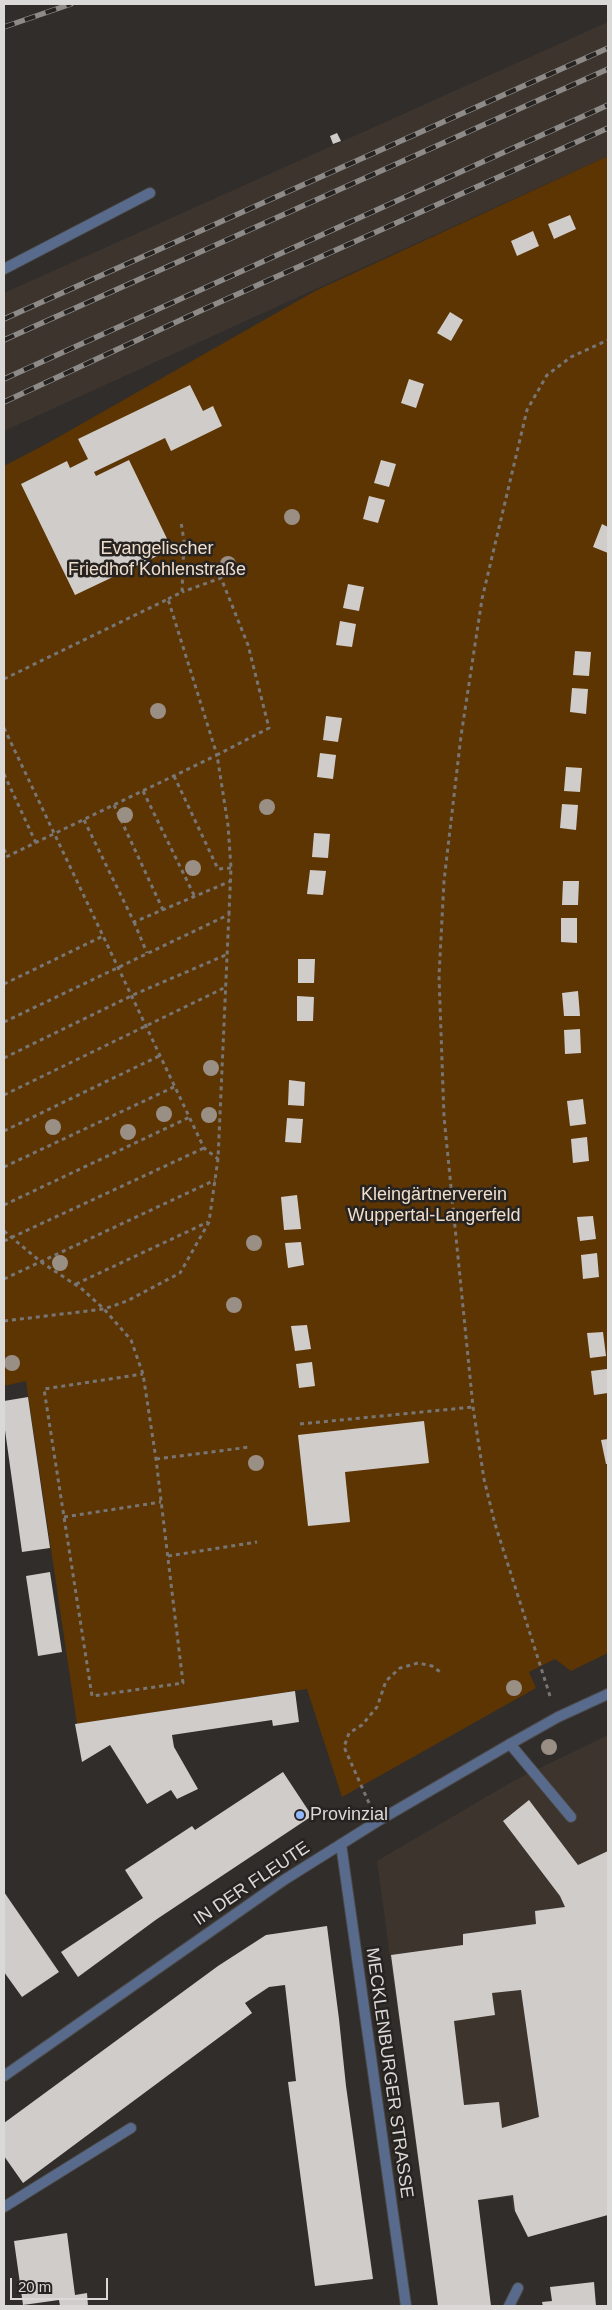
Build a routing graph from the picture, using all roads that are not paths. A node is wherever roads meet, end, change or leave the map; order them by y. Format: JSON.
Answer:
{"nodes":[{"id":1,"x":150,"y":193,"type":"dead end"},
{"id":2,"x":4,"y":269,"type":"edge"},
{"id":3,"x":608,"y":1694,"type":"edge"},
{"id":4,"x":510,"y":1744,"type":"junction"},
{"id":5,"x":570,"y":1817,"type":"dead end"},
{"id":6,"x":341,"y":1844,"type":"junction"},
{"id":7,"x":4,"y":2076,"type":"edge"},
{"id":8,"x":131,"y":2128,"type":"dead end"},
{"id":9,"x":4,"y":2207,"type":"edge"},
{"id":10,"x":518,"y":2288,"type":"dead end"},
{"id":11,"x":406,"y":2306,"type":"edge"},
{"id":12,"x":510,"y":2306,"type":"edge"}],
"edges":[{"from":1,"to":2,"type":"street"},
{"from":3,"to":4,"type":"street","name":"IN DER FLEUTE"},
{"from":4,"to":5,"type":"street"},
{"from":4,"to":6,"type":"street","name":"IN DER FLEUTE"},
{"from":6,"to":7,"type":"street","name":"IN DER FLEUTE"},
{"from":6,"to":11,"type":"street","name":"MECKLENBURGER STRASSE"},
{"from":8,"to":9,"type":"street"},
{"from":10,"to":12,"type":"street"}]}
